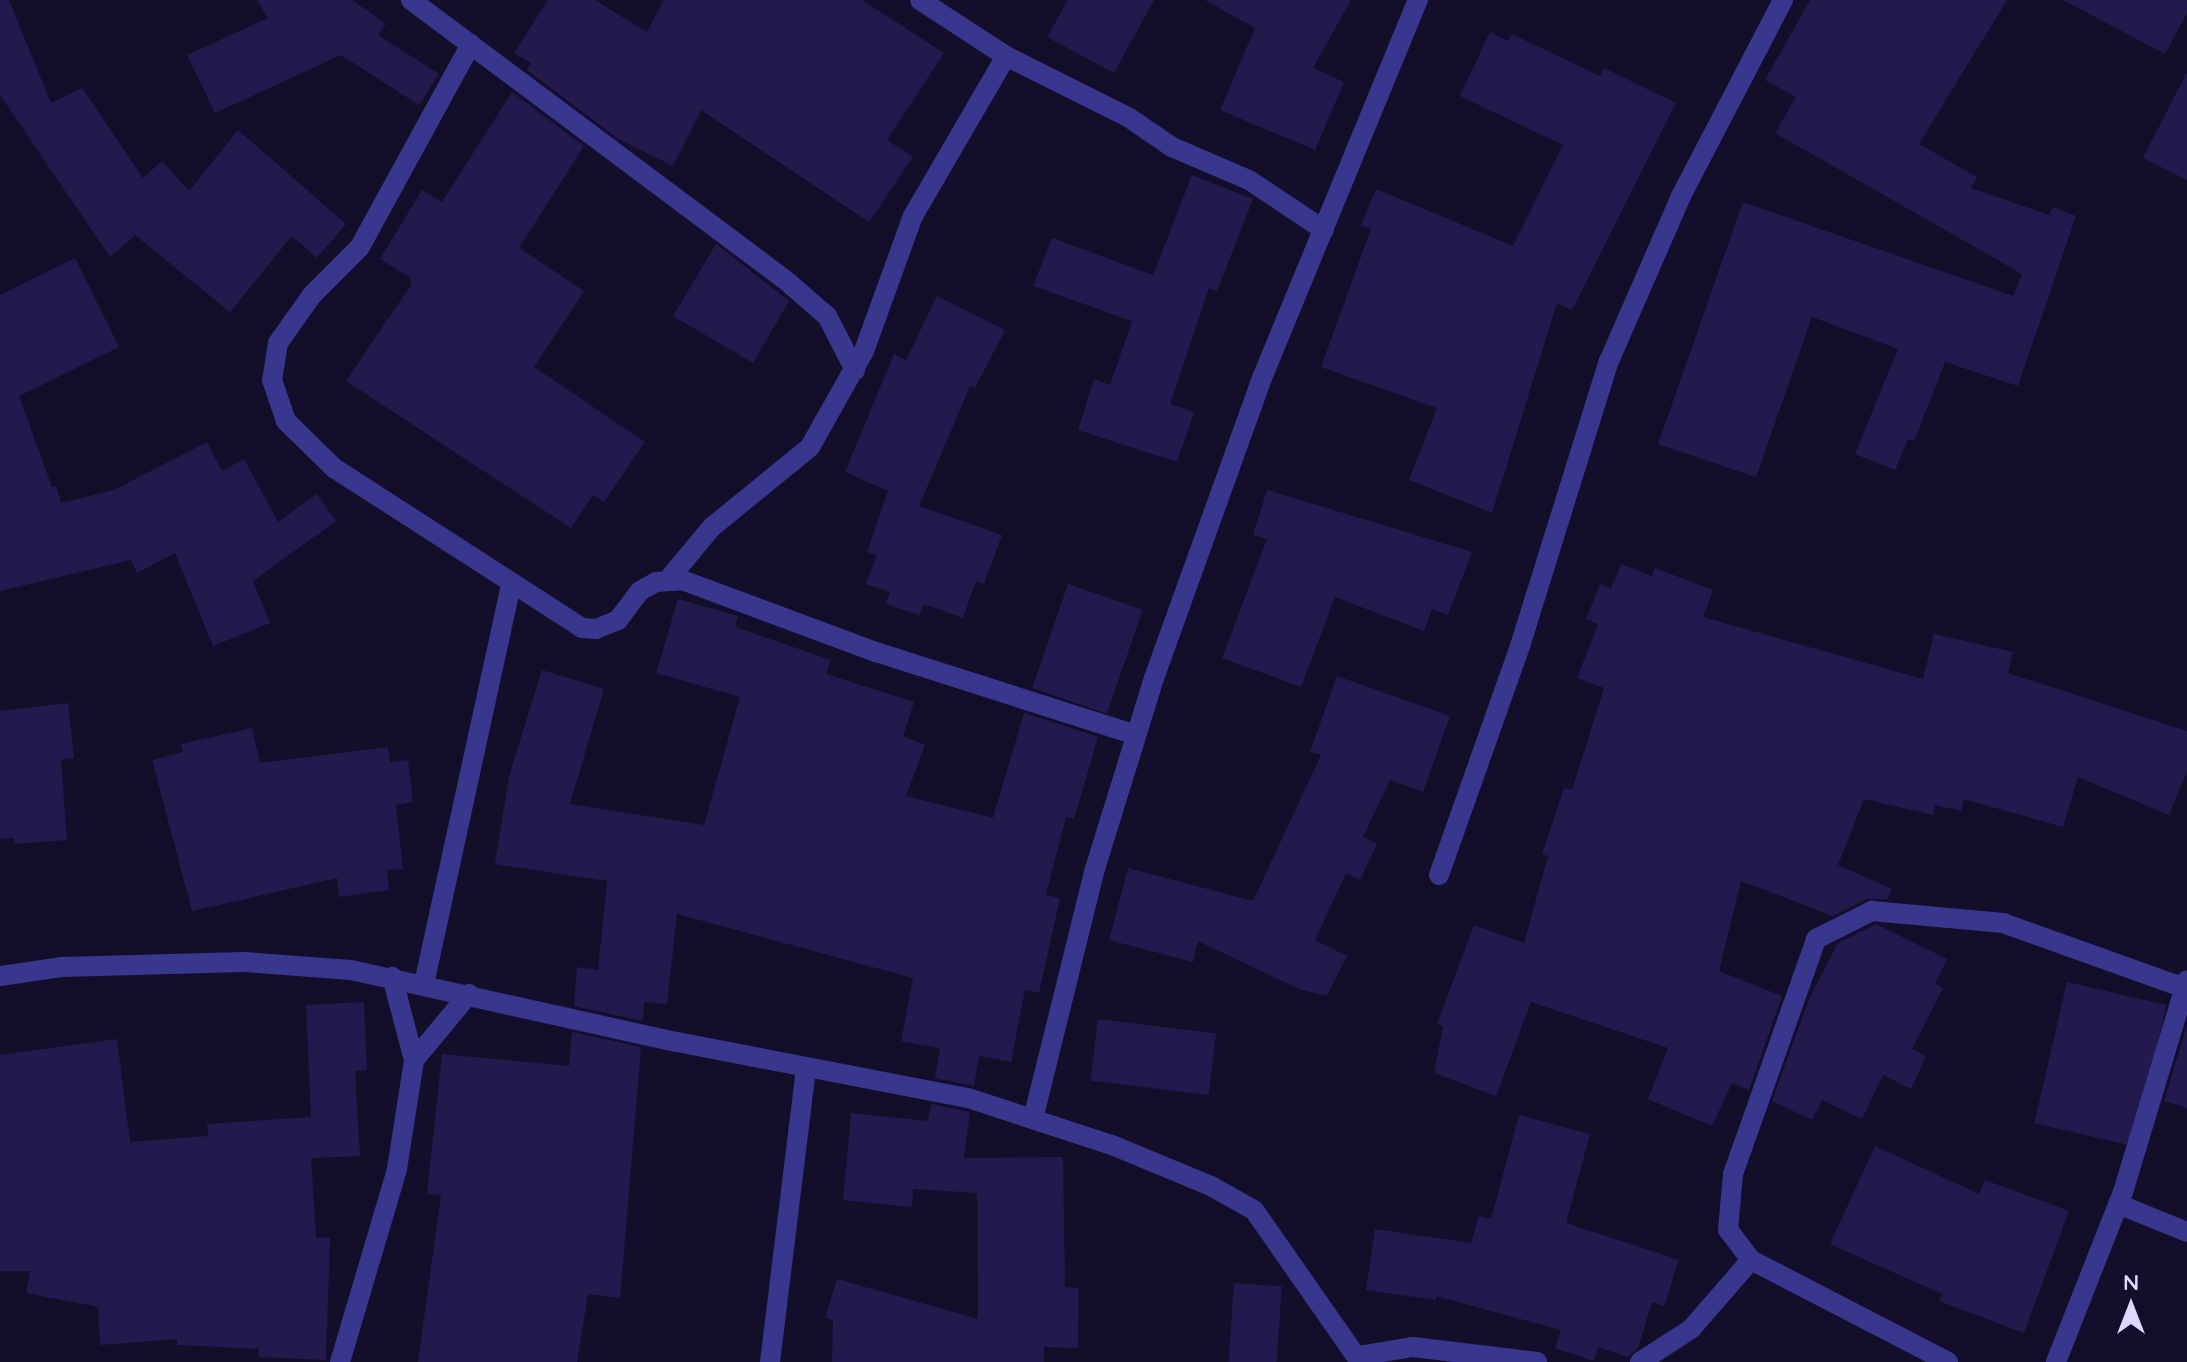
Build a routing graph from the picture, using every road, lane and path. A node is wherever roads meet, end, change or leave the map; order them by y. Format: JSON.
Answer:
{"nodes":[{"id":1,"x":411,"y":0,"type":"edge"},
{"id":2,"x":920,"y":0,"type":"edge"},
{"id":3,"x":1418,"y":0,"type":"edge"},
{"id":4,"x":1783,"y":0,"type":"edge"},
{"id":5,"x":471,"y":44,"type":"junction"},
{"id":6,"x":1006,"y":56,"type":"junction"},
{"id":7,"x":1324,"y":230,"type":"junction"},
{"id":8,"x":855,"y":370,"type":"junction"},
{"id":9,"x":667,"y":581,"type":"junction"},
{"id":10,"x":511,"y":585,"type":"junction"},
{"id":11,"x":1136,"y":735,"type":"junction"},
{"id":12,"x":1439,"y":875,"type":"dead end"},
{"id":13,"x":0,"y":976,"type":"edge"},
{"id":14,"x":392,"y":977,"type":"junction"},
{"id":15,"x":424,"y":984,"type":"junction"},
{"id":16,"x":2186,"y":984,"type":"edge"},
{"id":17,"x":469,"y":994,"type":"junction"},
{"id":18,"x":414,"y":1060,"type":"junction"},
{"id":19,"x":806,"y":1067,"type":"junction"},
{"id":20,"x":1033,"y":1119,"type":"junction"},
{"id":21,"x":2118,"y":1204,"type":"junction"},
{"id":22,"x":2187,"y":1232,"type":"edge"},
{"id":23,"x":1751,"y":1260,"type":"junction"},
{"id":24,"x":1359,"y":1359,"type":"edge"},
{"id":25,"x":340,"y":1362,"type":"edge"},
{"id":26,"x":770,"y":1362,"type":"edge"},
{"id":27,"x":1537,"y":1362,"type":"edge"},
{"id":28,"x":1640,"y":1362,"type":"edge"},
{"id":29,"x":1948,"y":1362,"type":"edge"},
{"id":30,"x":2056,"y":1362,"type":"edge"}],
"edges":[{"from":1,"to":5,"type":"street"},
{"from":2,"to":6,"type":"street"},
{"from":3,"to":7,"type":"street"},
{"from":4,"to":12,"type":"street"},
{"from":5,"to":8,"type":"street"},
{"from":5,"to":10,"type":"street"},
{"from":6,"to":7,"type":"street"},
{"from":6,"to":8,"type":"street"},
{"from":7,"to":11,"type":"street"},
{"from":8,"to":9,"type":"street"},
{"from":9,"to":10,"type":"street"},
{"from":9,"to":11,"type":"street"},
{"from":10,"to":15,"type":"street"},
{"from":11,"to":20,"type":"street"},
{"from":13,"to":14,"type":"street"},
{"from":14,"to":15,"type":"street"},
{"from":14,"to":18,"type":"street"},
{"from":15,"to":17,"type":"street"},
{"from":16,"to":21,"type":"street"},
{"from":16,"to":23,"type":"street"},
{"from":17,"to":18,"type":"street"},
{"from":17,"to":19,"type":"street"},
{"from":18,"to":25,"type":"street"},
{"from":19,"to":20,"type":"street"},
{"from":19,"to":26,"type":"street"},
{"from":20,"to":24,"type":"street"},
{"from":21,"to":22,"type":"street"},
{"from":21,"to":30,"type":"street"},
{"from":23,"to":28,"type":"street"},
{"from":23,"to":29,"type":"street"},
{"from":24,"to":27,"type":"street"}]}
